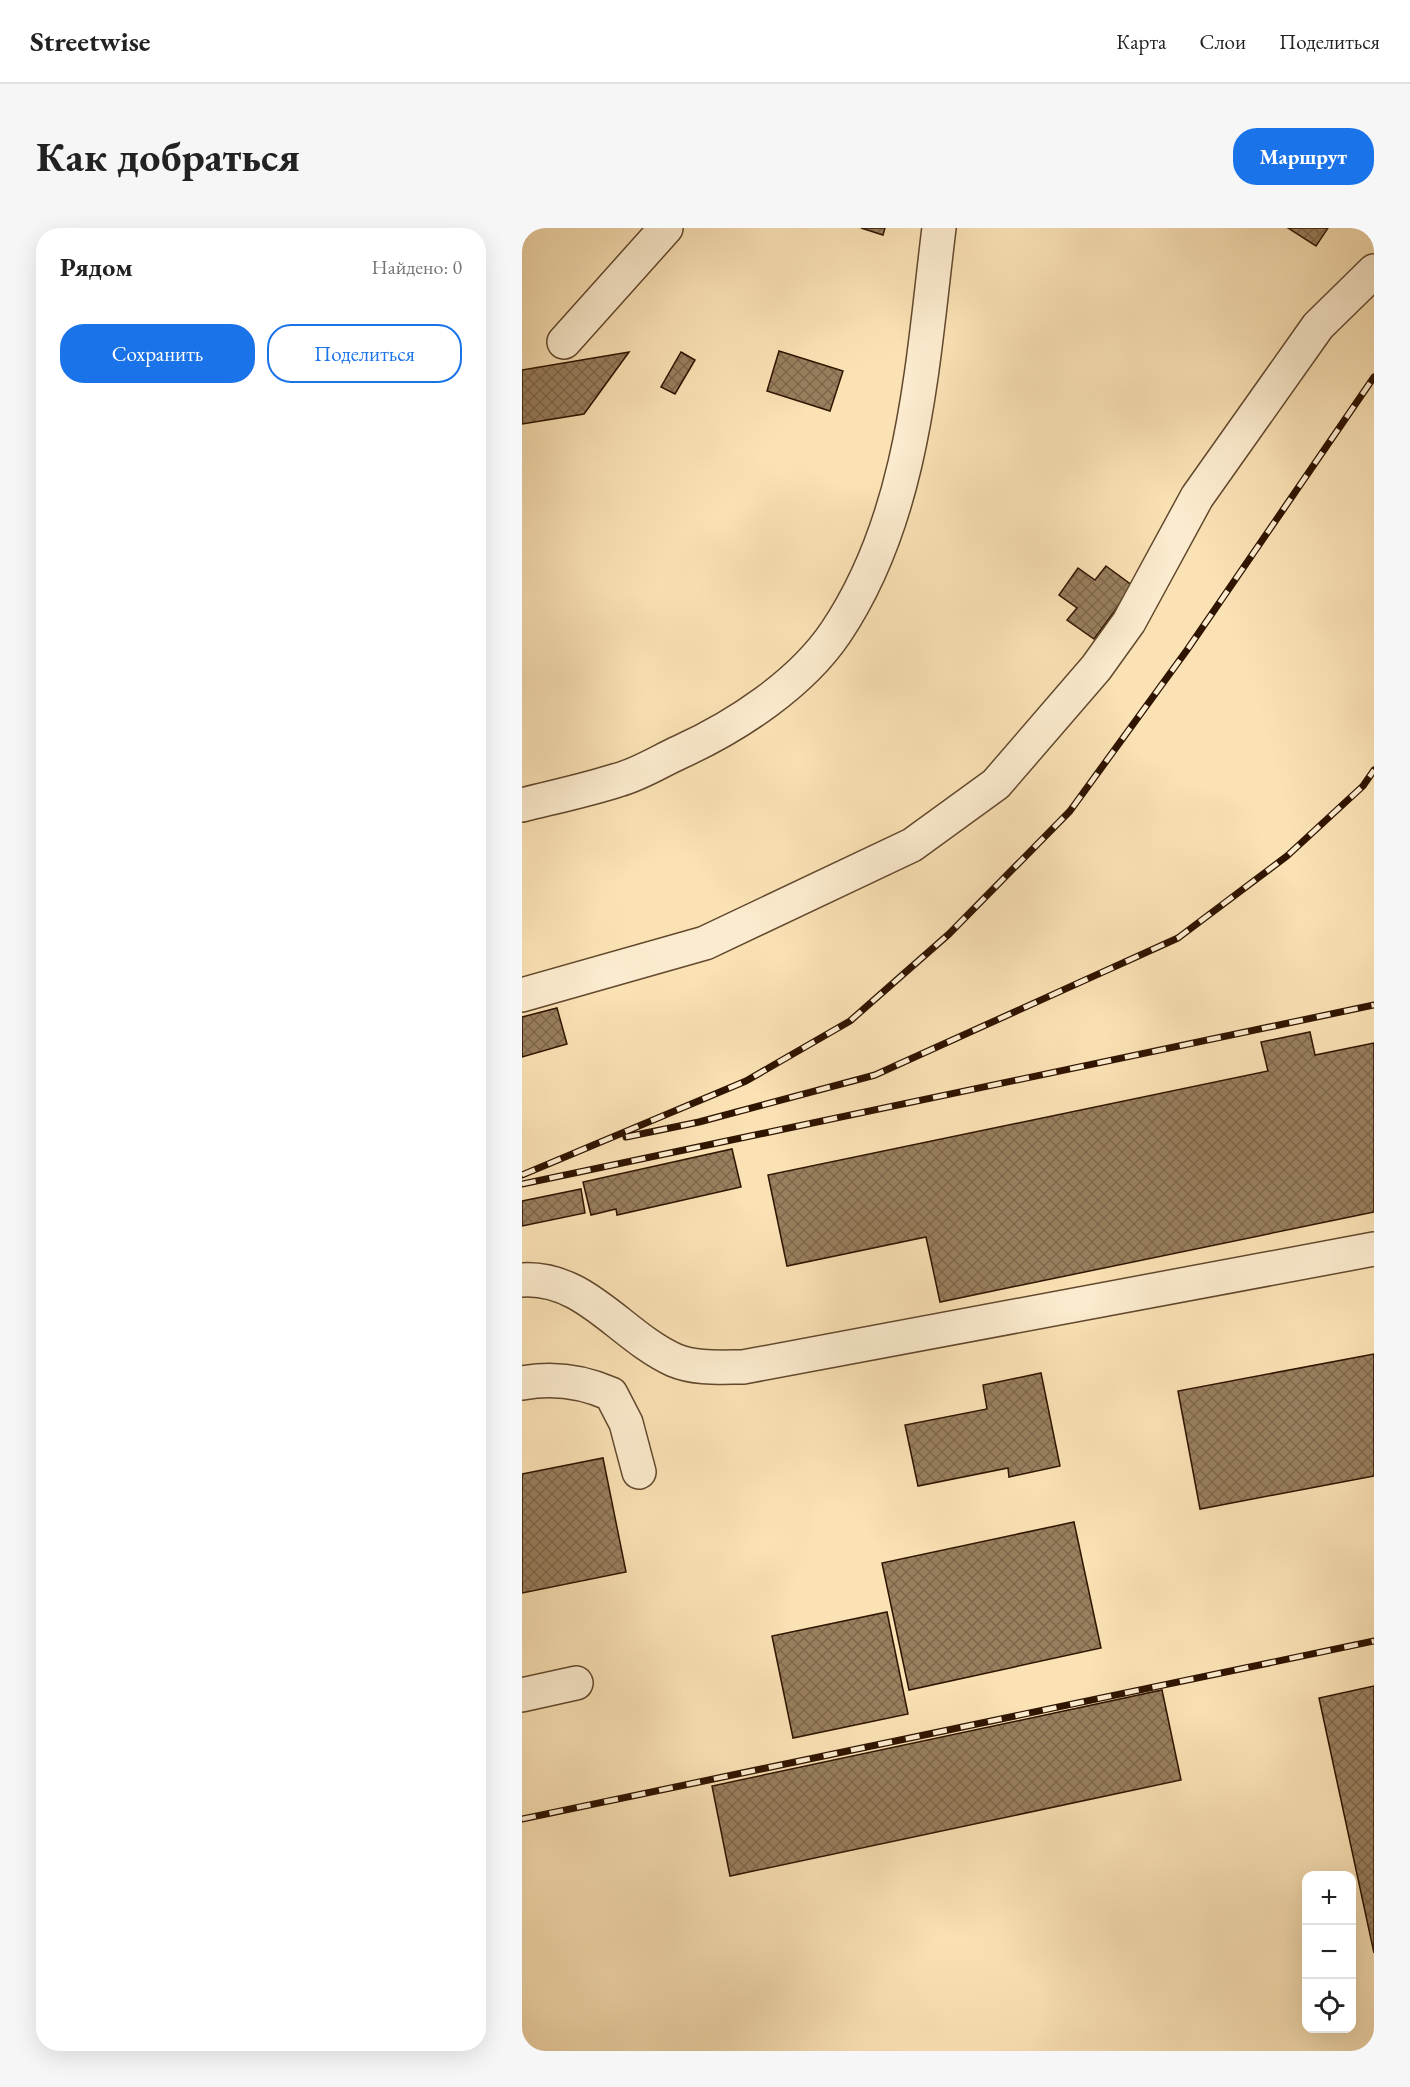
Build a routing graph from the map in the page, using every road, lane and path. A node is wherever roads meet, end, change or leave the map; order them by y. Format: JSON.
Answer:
{"nodes":[{"id":1,"x":666,"y":228,"type":"edge"},
{"id":2,"x":939,"y":228,"type":"edge"},
{"id":3,"x":1374,"y":271,"type":"edge"},
{"id":4,"x":564,"y":342,"type":"dead end"},
{"id":5,"x":522,"y":805,"type":"edge"},
{"id":6,"x":522,"y":995,"type":"edge"},
{"id":7,"x":1374,"y":1249,"type":"edge"},
{"id":8,"x":522,"y":1280,"type":"edge"},
{"id":9,"x":522,"y":1383,"type":"edge"},
{"id":10,"x":639,"y":1472,"type":"dead end"},
{"id":11,"x":576,"y":1683,"type":"dead end"},
{"id":12,"x":522,"y":1695,"type":"edge"}],
"edges":[{"from":1,"to":4,"type":"street"},
{"from":2,"to":5,"type":"street"},
{"from":3,"to":6,"type":"street"},
{"from":7,"to":8,"type":"street"},
{"from":9,"to":10,"type":"street"},
{"from":11,"to":12,"type":"street"}]}
